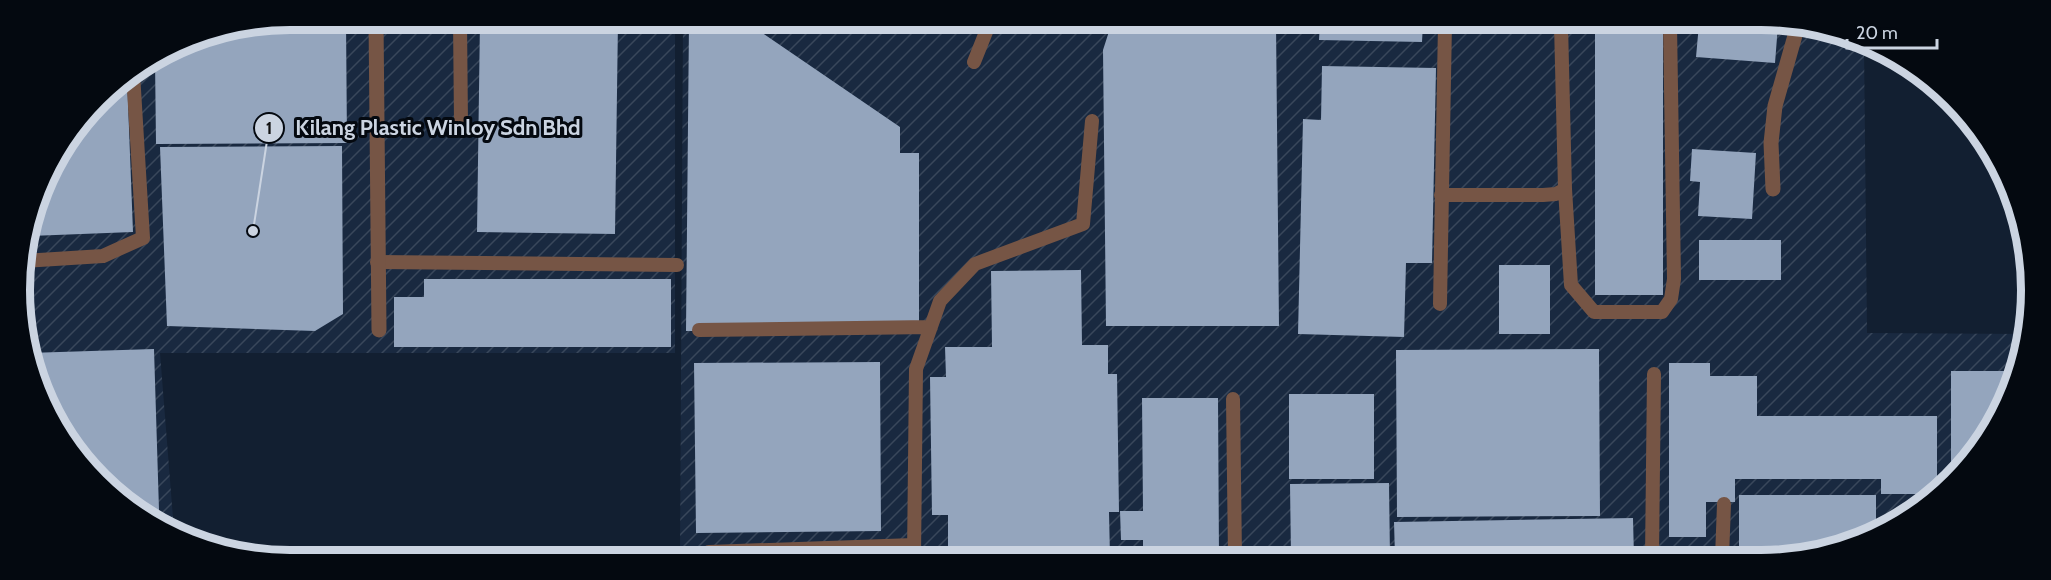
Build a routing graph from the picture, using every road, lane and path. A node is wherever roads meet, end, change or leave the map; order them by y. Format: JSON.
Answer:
{"nodes":[{"id":1,"x":376,"y":30,"type":"edge"},
{"id":2,"x":460,"y":30,"type":"edge"},
{"id":3,"x":987,"y":30,"type":"edge"},
{"id":4,"x":1445,"y":30,"type":"edge"},
{"id":5,"x":1561,"y":30,"type":"edge"},
{"id":6,"x":1670,"y":30,"type":"edge"},
{"id":7,"x":1796,"y":32,"type":"edge"},
{"id":8,"x":974,"y":62,"type":"dead end"},
{"id":9,"x":135,"y":82,"type":"edge"},
{"id":10,"x":1092,"y":121,"type":"dead end"},
{"id":11,"x":461,"y":124,"type":"dead end"},
{"id":12,"x":1565,"y":189,"type":"junction"},
{"id":13,"x":1773,"y":189,"type":"dead end"},
{"id":14,"x":1441,"y":195,"type":"junction"},
{"id":15,"x":32,"y":260,"type":"edge"},
{"id":16,"x":377,"y":262,"type":"junction"},
{"id":17,"x":677,"y":265,"type":"dead end"},
{"id":18,"x":1440,"y":304,"type":"dead end"},
{"id":19,"x":931,"y":327,"type":"junction"},
{"id":20,"x":379,"y":330,"type":"dead end"},
{"id":21,"x":699,"y":330,"type":"dead end"},
{"id":22,"x":1654,"y":374,"type":"dead end"},
{"id":23,"x":1233,"y":399,"type":"dead end"},
{"id":24,"x":1724,"y":504,"type":"dead end"},
{"id":25,"x":914,"y":550,"type":"edge"},
{"id":26,"x":1235,"y":550,"type":"edge"},
{"id":27,"x":1652,"y":550,"type":"edge"},
{"id":28,"x":1722,"y":550,"type":"edge"}],
"edges":[{"from":1,"to":16,"type":"street"},
{"from":2,"to":11,"type":"lane"},
{"from":3,"to":8,"type":"lane"},
{"from":4,"to":14,"type":"lane"},
{"from":5,"to":12,"type":"lane"},
{"from":6,"to":12,"type":"lane"},
{"from":7,"to":13,"type":"street"},
{"from":9,"to":15,"type":"lane"},
{"from":10,"to":19,"type":"lane"},
{"from":12,"to":14,"type":"lane"},
{"from":14,"to":18,"type":"lane"},
{"from":16,"to":17,"type":"lane"},
{"from":16,"to":20,"type":"street"},
{"from":19,"to":21,"type":"lane"},
{"from":19,"to":25,"type":"lane"},
{"from":22,"to":27,"type":"lane"},
{"from":23,"to":26,"type":"lane"},
{"from":24,"to":28,"type":"lane"}]}
